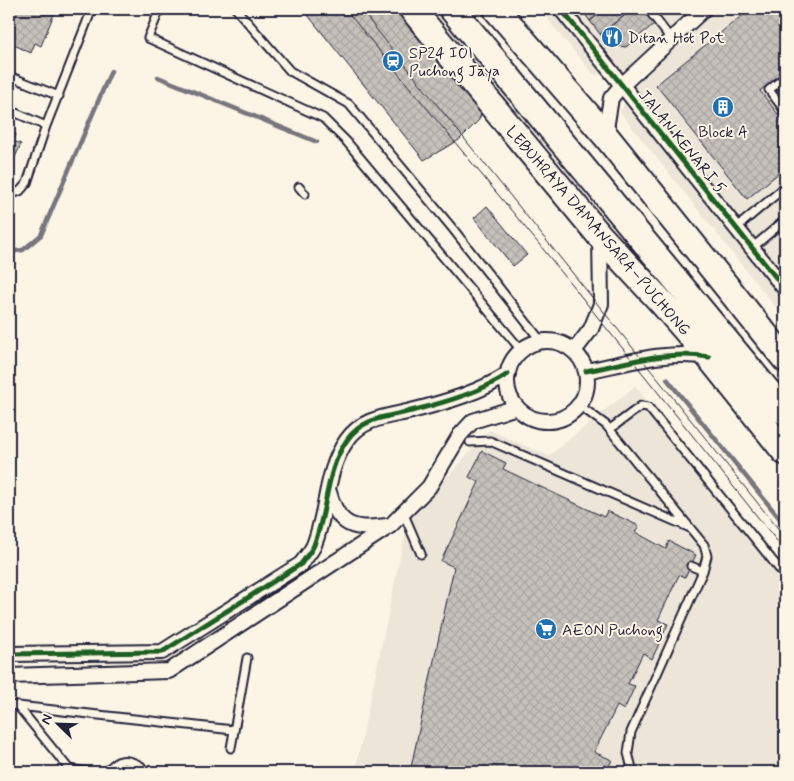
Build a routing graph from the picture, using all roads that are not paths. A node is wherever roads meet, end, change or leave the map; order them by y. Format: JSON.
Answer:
{"nodes":[{"id":1,"x":92,"y":9,"type":"edge"},
{"id":2,"x":160,"y":9,"type":"edge"},
{"id":3,"x":236,"y":9,"type":"edge"},
{"id":4,"x":412,"y":9,"type":"edge"},
{"id":5,"x":452,"y":9,"type":"edge"},
{"id":6,"x":496,"y":9,"type":"edge"},
{"id":7,"x":561,"y":9,"type":"edge"},
{"id":8,"x":648,"y":9,"type":"edge"},
{"id":9,"x":704,"y":9,"type":"edge"},
{"id":10,"x":671,"y":39,"type":"junction"},
{"id":11,"x":9,"y":76,"type":"edge"},
{"id":12,"x":785,"y":77,"type":"edge"},
{"id":13,"x":622,"y":85,"type":"junction"},
{"id":14,"x":59,"y":96,"type":"junction"},
{"id":15,"x":9,"y":110,"type":"edge"},
{"id":16,"x":785,"y":111,"type":"edge"},
{"id":17,"x":46,"y":126,"type":"junction"},
{"id":18,"x":605,"y":135,"type":"junction"},
{"id":19,"x":299,"y":187,"type":"dead end"},
{"id":20,"x":785,"y":187,"type":"edge"},
{"id":21,"x":305,"y":194,"type":"dead end"},
{"id":22,"x":9,"y":196,"type":"edge"},
{"id":23,"x":785,"y":220,"type":"edge"},
{"id":24,"x":736,"y":228,"type":"junction"},
{"id":25,"x":600,"y":236,"type":"junction"},
{"id":26,"x":752,"y":248,"type":"junction"},
{"id":27,"x":785,"y":289,"type":"edge"},
{"id":28,"x":540,"y":341,"type":"junction"},
{"id":29,"x":521,"y":350,"type":"junction"},
{"id":30,"x":574,"y":351,"type":"junction"},
{"id":31,"x":709,"y":357,"type":"junction"},
{"id":32,"x":785,"y":359,"type":"edge"},
{"id":33,"x":586,"y":372,"type":"junction"},
{"id":34,"x":508,"y":374,"type":"junction"},
{"id":35,"x":579,"y":405,"type":"junction"},
{"id":36,"x":517,"y":407,"type":"junction"},
{"id":37,"x":785,"y":412,"type":"edge"},
{"id":38,"x":610,"y":429,"type":"junction"},
{"id":39,"x":470,"y":442,"type":"dead end"},
{"id":40,"x":785,"y":452,"type":"edge"},
{"id":41,"x":329,"y":489,"type":"junction"},
{"id":42,"x":403,"y":512,"type":"junction"},
{"id":43,"x":390,"y":526,"type":"junction"},
{"id":44,"x":690,"y":528,"type":"junction"},
{"id":45,"x":421,"y":554,"type":"dead end"},
{"id":46,"x":691,"y":566,"type":"dead end"},
{"id":47,"x":703,"y":571,"type":"junction"},
{"id":48,"x":785,"y":576,"type":"edge"},
{"id":49,"x":9,"y":654,"type":"edge"},
{"id":50,"x":247,"y":658,"type":"dead end"},
{"id":51,"x":9,"y":676,"type":"edge"},
{"id":52,"x":9,"y":704,"type":"edge"},
{"id":53,"x":17,"y":705,"type":"junction"},
{"id":54,"x":233,"y":730,"type":"junction"},
{"id":55,"x":231,"y":748,"type":"dead end"},
{"id":56,"x":69,"y":771,"type":"edge"},
{"id":57,"x":88,"y":772,"type":"edge"},
{"id":58,"x":106,"y":772,"type":"edge"},
{"id":59,"x":144,"y":772,"type":"edge"},
{"id":60,"x":633,"y":772,"type":"edge"}],
"edges":[{"from":1,"to":14,"type":"lane"},
{"from":2,"to":29,"type":"lane"},
{"from":3,"to":28,"type":"lane"},
{"from":4,"to":25,"type":"highway","name":"LEBUHRAYA DAMANSARA–PUCHONG"},
{"from":5,"to":37,"type":"highway","name":"LEBUHRAYA DAMANSARA–PUCHONG"},
{"from":6,"to":18,"type":"highway"},
{"from":7,"to":13,"type":"street","name":"JALAN KENARI 5"},
{"from":8,"to":10,"type":"lane"},
{"from":9,"to":10,"type":"street"},
{"from":10,"to":13,"type":"street"},
{"from":11,"to":14,"type":"lane"},
{"from":12,"to":16,"type":"lane"},
{"from":13,"to":18,"type":"street"},
{"from":13,"to":24,"type":"street","name":"JALAN KENARI 5"},
{"from":14,"to":17,"type":"lane"},
{"from":15,"to":17,"type":"lane"},
{"from":17,"to":22,"type":"lane"},
{"from":18,"to":32,"type":"highway"},
{"from":19,"to":21,"type":"lane"},
{"from":20,"to":24,"type":"lane"},
{"from":23,"to":26,"type":"lane"},
{"from":24,"to":26,"type":"street","name":"JALAN KENARI 5"},
{"from":25,"to":30,"type":"street"},
{"from":25,"to":31,"type":"highway","name":"LEBUHRAYA DAMANSARA–PUCHONG"},
{"from":26,"to":27,"type":"street","name":"JALAN KENARI 5"},
{"from":28,"to":29,"type":"street"},
{"from":28,"to":30,"type":"street"},
{"from":29,"to":34,"type":"street"},
{"from":30,"to":33,"type":"street"},
{"from":31,"to":33,"type":"street"},
{"from":31,"to":40,"type":"highway","name":"LEBUHRAYA DAMANSARA–PUCHONG"},
{"from":33,"to":35,"type":"street"},
{"from":34,"to":36,"type":"street"},
{"from":34,"to":41,"type":"street"},
{"from":35,"to":36,"type":"street"},
{"from":35,"to":38,"type":"lane"},
{"from":36,"to":42,"type":"street"},
{"from":38,"to":44,"type":"lane"},
{"from":38,"to":48,"type":"lane"},
{"from":39,"to":44,"type":"lane"},
{"from":41,"to":43,"type":"street"},
{"from":41,"to":49,"type":"street"},
{"from":42,"to":43,"type":"street"},
{"from":42,"to":45,"type":"lane"},
{"from":43,"to":51,"type":"street"},
{"from":44,"to":47,"type":"lane"},
{"from":46,"to":47,"type":"lane"},
{"from":47,"to":60,"type":"lane"},
{"from":50,"to":54,"type":"lane"},
{"from":52,"to":53,"type":"lane"},
{"from":53,"to":54,"type":"lane"},
{"from":53,"to":56,"type":"lane"},
{"from":54,"to":55,"type":"lane"},
{"from":56,"to":57,"type":"lane"},
{"from":58,"to":59,"type":"lane"}]}
